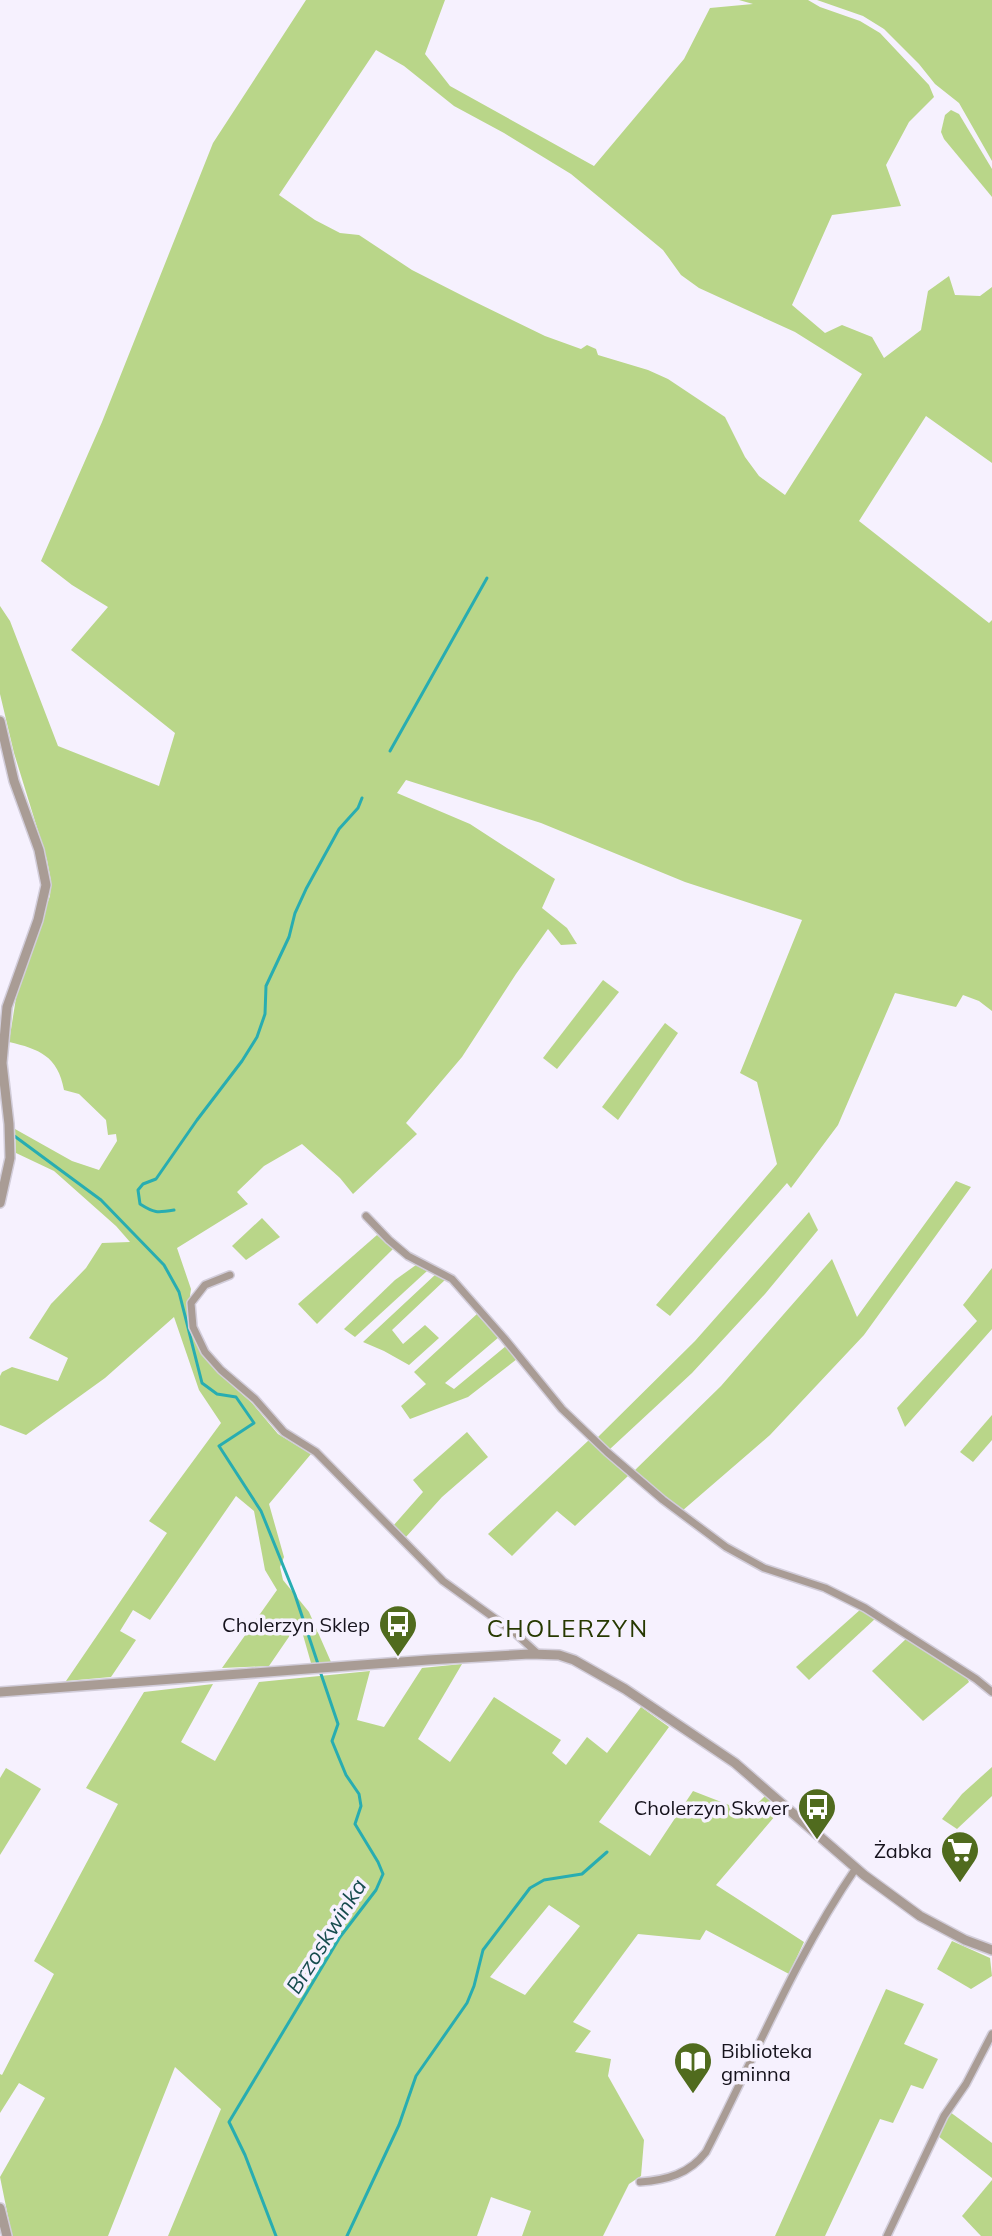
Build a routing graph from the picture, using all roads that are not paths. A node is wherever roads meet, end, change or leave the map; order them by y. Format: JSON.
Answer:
{"nodes":[{"id":1,"x":0,"y":721,"type":"edge"},
{"id":2,"x":0,"y":1203,"type":"edge"},
{"id":3,"x":366,"y":1216,"type":"dead end"},
{"id":4,"x":230,"y":1275,"type":"dead end"},
{"id":5,"x":538,"y":1655,"type":"junction"},
{"id":6,"x":0,"y":1692,"type":"edge"},
{"id":7,"x":992,"y":1692,"type":"edge"},
{"id":8,"x":856,"y":1868,"type":"junction"},
{"id":9,"x":992,"y":1950,"type":"edge"},
{"id":10,"x":992,"y":2034,"type":"edge"},
{"id":11,"x":640,"y":2182,"type":"dead end"},
{"id":12,"x":0,"y":2208,"type":"edge"},
{"id":13,"x":7,"y":2236,"type":"edge"},
{"id":14,"x":887,"y":2236,"type":"edge"}],
"edges":[{"from":1,"to":2,"type":"street"},
{"from":3,"to":7,"type":"street"},
{"from":4,"to":5,"type":"street"},
{"from":5,"to":6,"type":"street"},
{"from":5,"to":8,"type":"street"},
{"from":8,"to":9,"type":"street"},
{"from":8,"to":11,"type":"street"},
{"from":10,"to":14,"type":"street"},
{"from":12,"to":13,"type":"street"}]}
